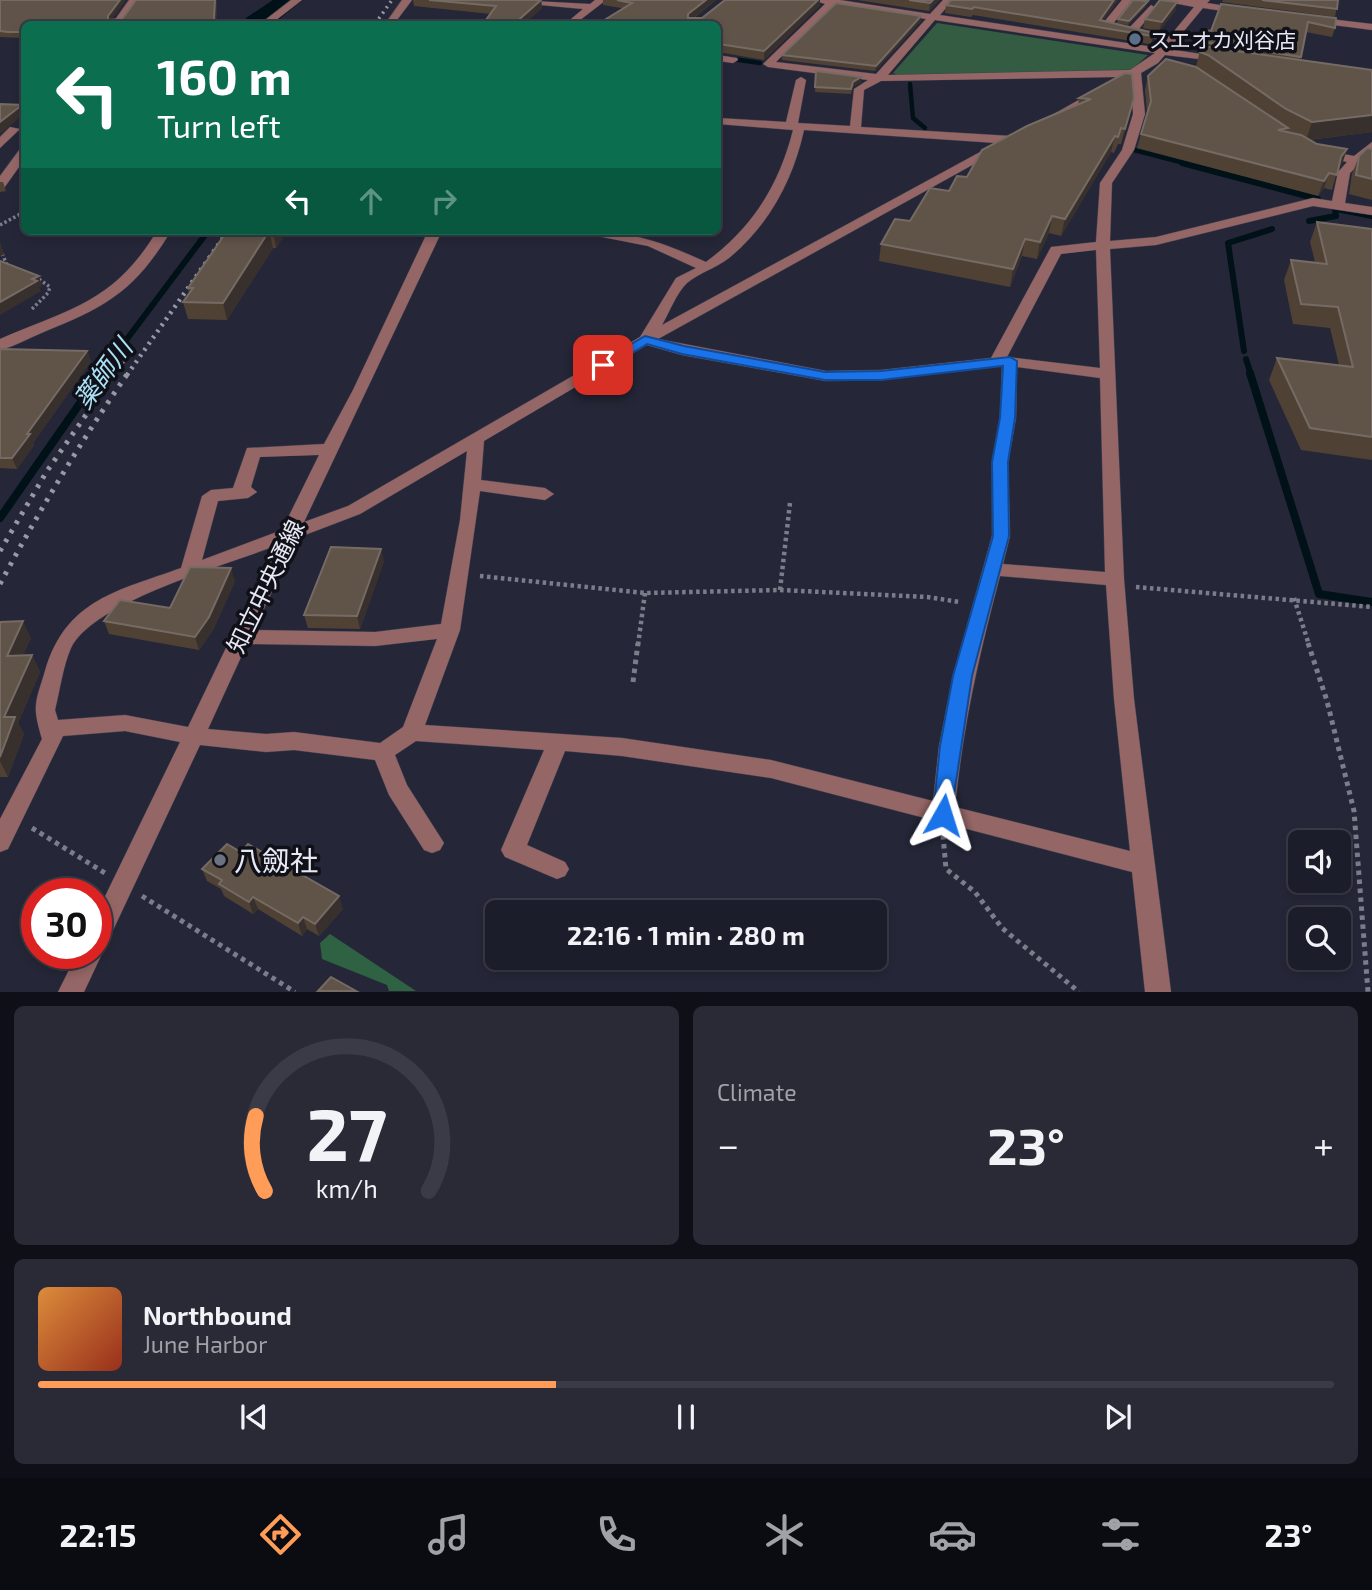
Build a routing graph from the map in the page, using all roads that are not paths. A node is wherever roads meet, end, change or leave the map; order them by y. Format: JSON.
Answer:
{"nodes":[{"id":1,"x":134,"y":0,"type":"edge"},
{"id":2,"x":297,"y":0,"type":"edge"},
{"id":3,"x":407,"y":0,"type":"edge"},
{"id":4,"x":519,"y":0,"type":"edge"},
{"id":5,"x":601,"y":0,"type":"edge"},
{"id":6,"x":818,"y":0,"type":"edge"},
{"id":7,"x":948,"y":0,"type":"edge"},
{"id":8,"x":1127,"y":0,"type":"edge"},
{"id":9,"x":1163,"y":0,"type":"edge"},
{"id":10,"x":834,"y":1,"type":"edge"},
{"id":11,"x":1203,"y":3,"type":"edge"},
{"id":12,"x":590,"y":7,"type":"junction"},
{"id":13,"x":1151,"y":8,"type":"edge"},
{"id":14,"x":1253,"y":12,"type":"edge"},
{"id":15,"x":933,"y":17,"type":"junction"},
{"id":16,"x":1306,"y":19,"type":"edge"},
{"id":17,"x":120,"y":21,"type":"edge"},
{"id":18,"x":269,"y":21,"type":"edge"},
{"id":19,"x":393,"y":21,"type":"edge"},
{"id":20,"x":574,"y":21,"type":"edge"},
{"id":21,"x":1372,"y":27,"type":"edge"},
{"id":22,"x":1131,"y":32,"type":"junction"},
{"id":23,"x":1171,"y":39,"type":"junction"},
{"id":24,"x":721,"y":58,"type":"edge"},
{"id":25,"x":1160,"y":59,"type":"junction"},
{"id":26,"x":733,"y":60,"type":"edge"},
{"id":27,"x":1227,"y":61,"type":"edge"},
{"id":28,"x":1136,"y":73,"type":"junction"},
{"id":29,"x":879,"y":78,"type":"junction"},
{"id":30,"x":801,"y":80,"type":"dead end"},
{"id":31,"x":721,"y":121,"type":"edge"},
{"id":32,"x":1045,"y":122,"type":"edge"},
{"id":33,"x":795,"y":127,"type":"junction"},
{"id":34,"x":14,"y":129,"type":"dead end"},
{"id":35,"x":855,"y":130,"type":"junction"},
{"id":36,"x":1,"y":141,"type":"edge"},
{"id":37,"x":1372,"y":146,"type":"edge"},
{"id":38,"x":1307,"y":148,"type":"edge"},
{"id":39,"x":21,"y":156,"type":"edge"},
{"id":40,"x":1354,"y":160,"type":"junction"},
{"id":41,"x":1,"y":183,"type":"edge"},
{"id":42,"x":1338,"y":204,"type":"junction"},
{"id":43,"x":1372,"y":211,"type":"edge"},
{"id":44,"x":162,"y":235,"type":"edge"},
{"id":45,"x":433,"y":235,"type":"edge"},
{"id":46,"x":612,"y":235,"type":"edge"},
{"id":47,"x":1103,"y":246,"type":"junction"},
{"id":48,"x":707,"y":268,"type":"junction"},
{"id":49,"x":645,"y":340,"type":"junction"},
{"id":50,"x":0,"y":345,"type":"edge"},
{"id":51,"x":1003,"y":362,"type":"junction"},
{"id":52,"x":1106,"y":374,"type":"junction"},
{"id":53,"x":476,"y":440,"type":"junction"},
{"id":54,"x":330,"y":449,"type":"junction"},
{"id":55,"x":472,"y":484,"type":"junction"},
{"id":56,"x":545,"y":494,"type":"dead end"},
{"id":57,"x":288,"y":536,"type":"junction"},
{"id":58,"x":991,"y":569,"type":"junction"},
{"id":59,"x":189,"y":571,"type":"junction"},
{"id":60,"x":1115,"y":582,"type":"junction"},
{"id":61,"x":450,"y":630,"type":"junction"},
{"id":62,"x":240,"y":637,"type":"junction"},
{"id":63,"x":51,"y":729,"type":"junction"},
{"id":64,"x":412,"y":732,"type":"junction"},
{"id":65,"x":193,"y":736,"type":"junction"},
{"id":66,"x":559,"y":741,"type":"junction"},
{"id":67,"x":383,"y":752,"type":"junction"},
{"id":68,"x":943,"y":815,"type":"junction"},
{"id":69,"x":0,"y":842,"type":"edge"},
{"id":70,"x":432,"y":843,"type":"dead end"},
{"id":71,"x":1142,"y":864,"type":"junction"},
{"id":72,"x":557,"y":869,"type":"dead end"},
{"id":73,"x":112,"y":909,"type":"edge"},
{"id":74,"x":82,"y":969,"type":"edge"},
{"id":75,"x":71,"y":992,"type":"edge"},
{"id":76,"x":1158,"y":992,"type":"edge"}],
"edges":[{"from":1,"to":17,"type":"street"},
{"from":2,"to":18,"type":"street"},
{"from":3,"to":19,"type":"street"},
{"from":4,"to":12,"type":"street"},
{"from":5,"to":12,"type":"street"},
{"from":6,"to":10,"type":"street"},
{"from":7,"to":15,"type":"street"},
{"from":8,"to":22,"type":"street"},
{"from":9,"to":11,"type":"street"},
{"from":10,"to":15,"type":"street"},
{"from":10,"to":29,"type":"street"},
{"from":11,"to":14,"type":"street"},
{"from":11,"to":23,"type":"street"},
{"from":12,"to":20,"type":"street"},
{"from":13,"to":22,"type":"street"},
{"from":15,"to":25,"type":"street"},
{"from":15,"to":29,"type":"street"},
{"from":16,"to":21,"type":"street"},
{"from":22,"to":23,"type":"street"},
{"from":23,"to":25,"type":"street"},
{"from":24,"to":26,"type":"street"},
{"from":25,"to":27,"type":"street"},
{"from":25,"to":28,"type":"street"},
{"from":28,"to":29,"type":"street"},
{"from":28,"to":32,"type":"street"},
{"from":28,"to":47,"type":"street"},
{"from":29,"to":35,"type":"street"},
{"from":30,"to":33,"type":"street"},
{"from":31,"to":33,"type":"street"},
{"from":33,"to":35,"type":"street"},
{"from":33,"to":48,"type":"street"},
{"from":34,"to":36,"type":"street"},
{"from":35,"to":49,"type":"street"},
{"from":37,"to":40,"type":"street"},
{"from":38,"to":40,"type":"street"},
{"from":39,"to":41,"type":"street"},
{"from":40,"to":42,"type":"street"},
{"from":42,"to":43,"type":"street"},
{"from":42,"to":47,"type":"street"},
{"from":44,"to":50,"type":"street"},
{"from":45,"to":54,"type":"street","name":"知立中央通線"},
{"from":46,"to":48,"type":"street"},
{"from":47,"to":51,"type":"street"},
{"from":47,"to":52,"type":"street"},
{"from":48,"to":49,"type":"street"},
{"from":49,"to":51,"type":"street"},
{"from":49,"to":53,"type":"street"},
{"from":51,"to":52,"type":"street"},
{"from":51,"to":58,"type":"street"},
{"from":52,"to":60,"type":"street"},
{"from":53,"to":55,"type":"street"},
{"from":53,"to":57,"type":"street"},
{"from":54,"to":57,"type":"street","name":"知立中央通線"},
{"from":54,"to":59,"type":"street"},
{"from":55,"to":56,"type":"street"},
{"from":55,"to":61,"type":"street"},
{"from":57,"to":59,"type":"street"},
{"from":57,"to":62,"type":"street","name":"知立中央通線"},
{"from":58,"to":60,"type":"street"},
{"from":58,"to":68,"type":"street"},
{"from":59,"to":63,"type":"street"},
{"from":60,"to":71,"type":"street"},
{"from":61,"to":62,"type":"street"},
{"from":61,"to":64,"type":"street"},
{"from":62,"to":65,"type":"street","name":"知立中央通線"},
{"from":63,"to":65,"type":"street"},
{"from":63,"to":69,"type":"street"},
{"from":64,"to":66,"type":"street"},
{"from":64,"to":67,"type":"street"},
{"from":65,"to":67,"type":"street"},
{"from":65,"to":73,"type":"street","name":"知立中央通線"},
{"from":66,"to":68,"type":"street"},
{"from":66,"to":72,"type":"street"},
{"from":67,"to":70,"type":"street"},
{"from":68,"to":71,"type":"street"},
{"from":71,"to":76,"type":"street"},
{"from":74,"to":75,"type":"street"}]}
